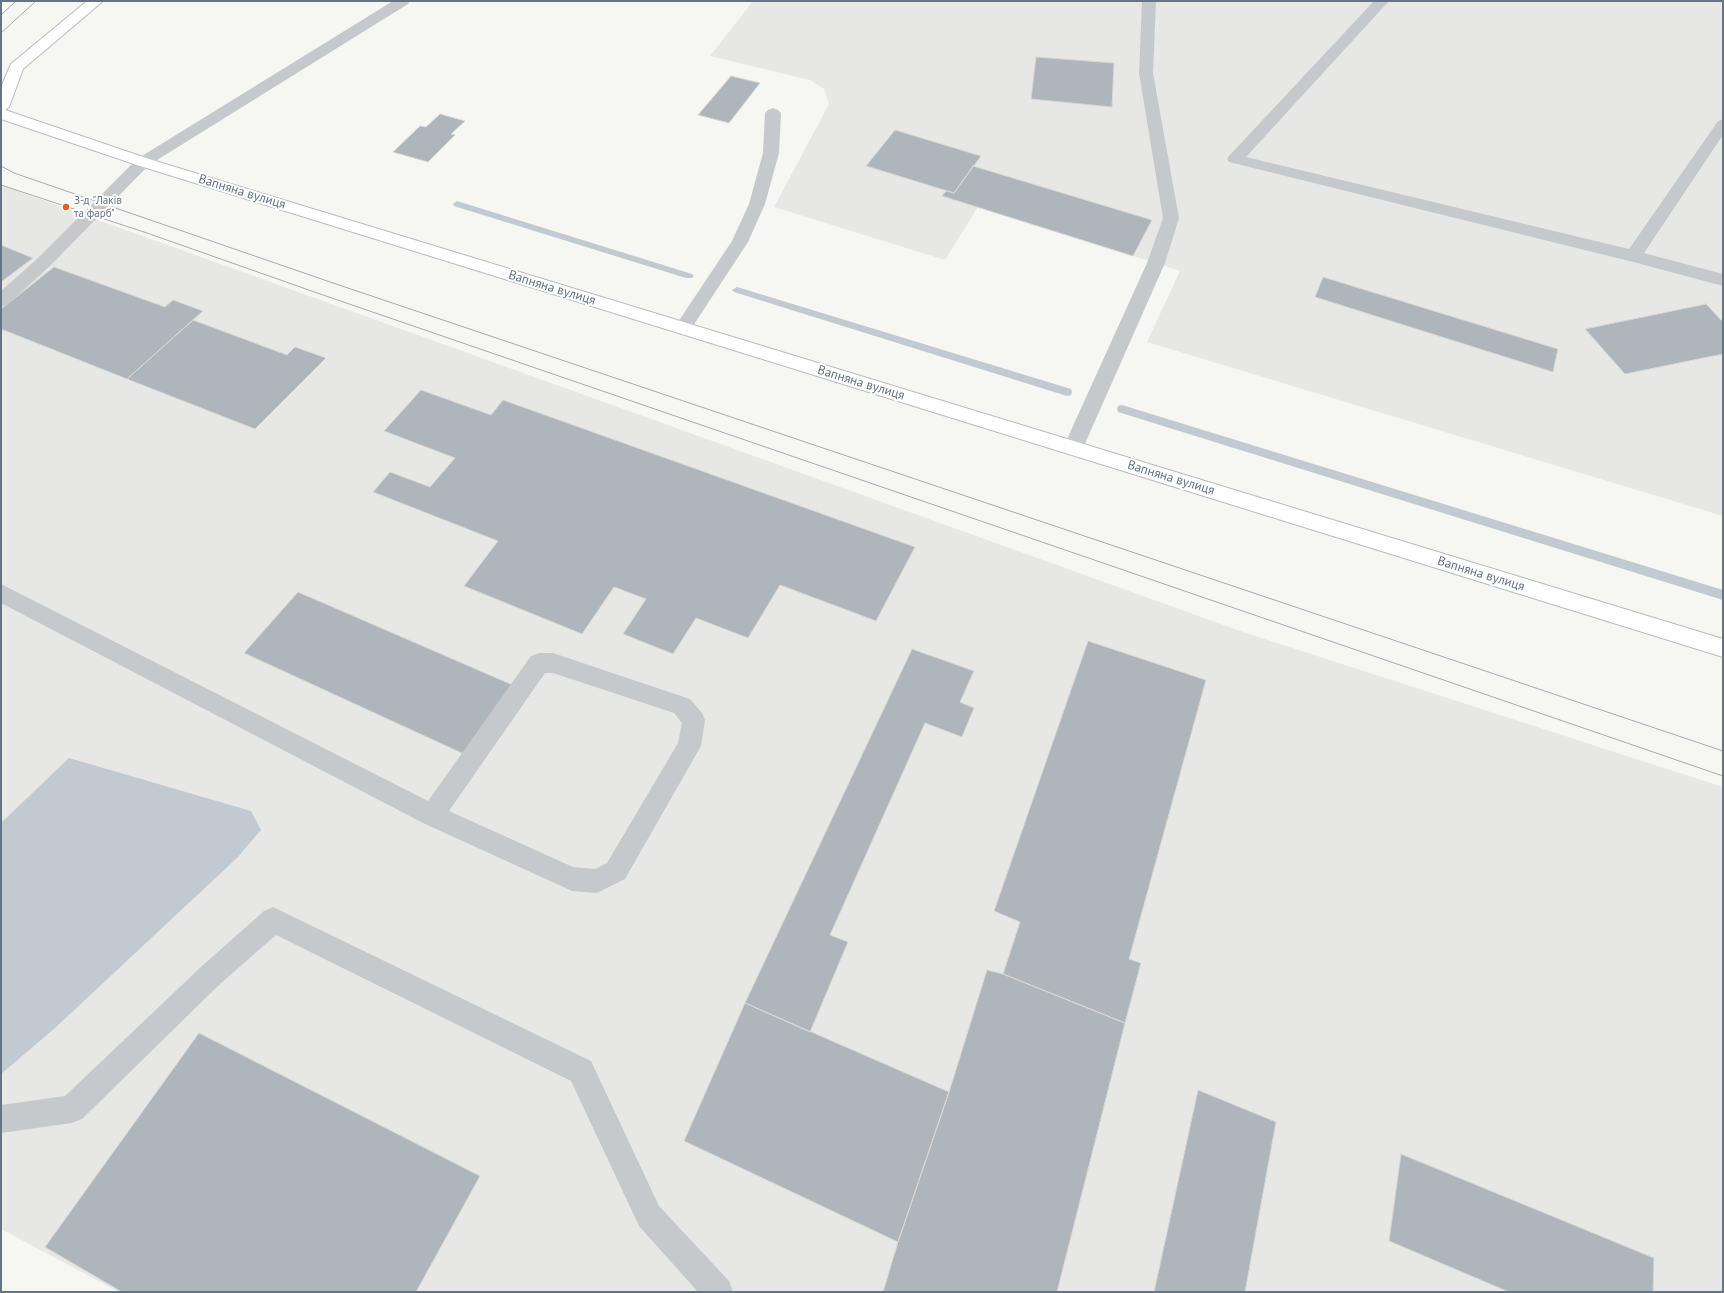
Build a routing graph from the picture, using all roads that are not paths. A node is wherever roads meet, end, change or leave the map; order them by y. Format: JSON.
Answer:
{"nodes":[{"id":1,"x":96,"y":1,"type":"edge"},
{"id":2,"x":403,"y":1,"type":"edge"},
{"id":3,"x":1149,"y":1,"type":"edge"},
{"id":4,"x":1382,"y":1,"type":"edge"},
{"id":5,"x":1,"y":107,"type":"edge"},
{"id":6,"x":773,"y":113,"type":"dead end"},
{"id":7,"x":1,"y":114,"type":"edge"},
{"id":8,"x":1723,"y":124,"type":"edge"},
{"id":9,"x":143,"y":162,"type":"junction"},
{"id":10,"x":1633,"y":256,"type":"junction"},
{"id":11,"x":1723,"y":280,"type":"edge"},
{"id":12,"x":1,"y":300,"type":"edge"},
{"id":13,"x":683,"y":328,"type":"junction"},
{"id":14,"x":1073,"y":448,"type":"junction"},
{"id":15,"x":1,"y":593,"type":"edge"},
{"id":16,"x":1723,"y":648,"type":"edge"},
{"id":17,"x":432,"y":815,"type":"junction"},
{"id":18,"x":1,"y":1119,"type":"edge"},
{"id":19,"x":718,"y":1292,"type":"edge"}],
"edges":[{"from":1,"to":5,"type":"street"},
{"from":2,"to":9,"type":"street"},
{"from":3,"to":14,"type":"street"},
{"from":4,"to":10,"type":"street"},
{"from":6,"to":13,"type":"street"},
{"from":7,"to":9,"type":"street","name":"Вапняна вулиця"},
{"from":8,"to":10,"type":"street"},
{"from":9,"to":12,"type":"street"},
{"from":9,"to":13,"type":"street","name":"Вапняна вулиця"},
{"from":10,"to":11,"type":"street"},
{"from":13,"to":14,"type":"street","name":"Вапняна вулиця"},
{"from":14,"to":16,"type":"street","name":"Вапняна вулиця"},
{"from":15,"to":17,"type":"street"},
{"from":17,"to":17,"type":"street"},
{"from":18,"to":19,"type":"street"}]}
